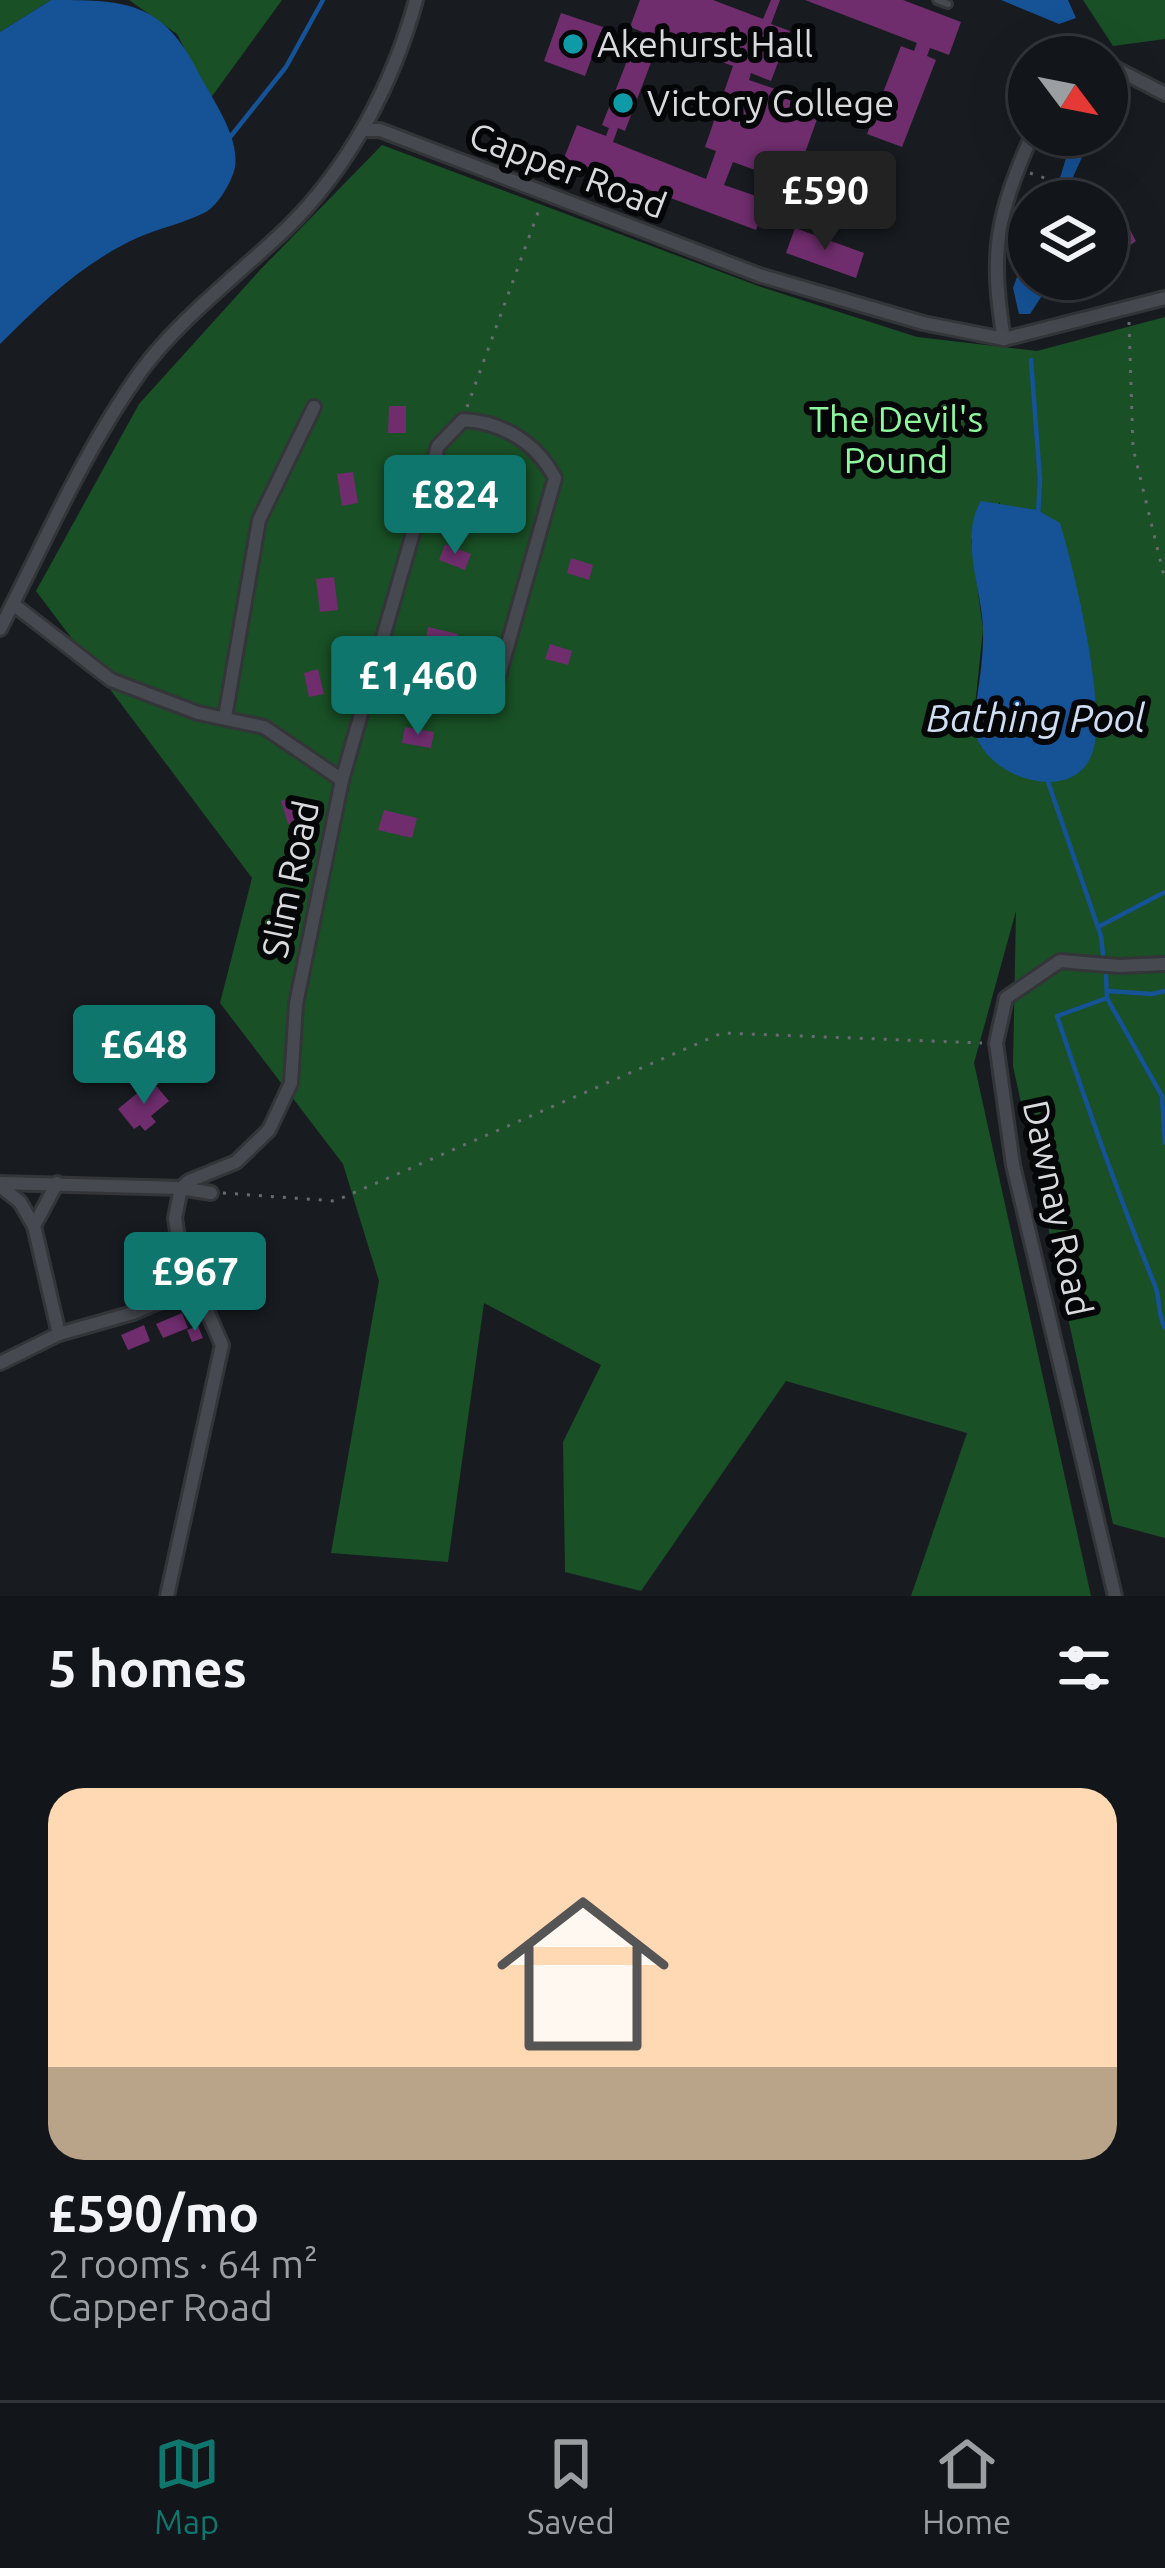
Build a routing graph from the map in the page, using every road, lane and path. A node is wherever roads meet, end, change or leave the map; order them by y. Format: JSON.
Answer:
{"nodes":[{"id":1,"x":416,"y":0,"type":"edge"},
{"id":2,"x":938,"y":0,"type":"edge"},
{"id":3,"x":948,"y":4,"type":"dead end"},
{"id":4,"x":1128,"y":75,"type":"edge"},
{"id":5,"x":1165,"y":94,"type":"edge"},
{"id":6,"x":365,"y":130,"type":"junction"},
{"id":7,"x":1023,"y":156,"type":"edge"},
{"id":8,"x":1018,"y":168,"type":"junction"},
{"id":9,"x":1050,"y":180,"type":"edge"},
{"id":10,"x":545,"y":193,"type":"junction"},
{"id":11,"x":1165,"y":298,"type":"edge"},
{"id":12,"x":1129,"y":308,"type":"junction"},
{"id":13,"x":1004,"y":339,"type":"junction"},
{"id":14,"x":314,"y":407,"type":"dead end"},
{"id":15,"x":463,"y":420,"type":"junction"},
{"id":16,"x":1165,"y":580,"type":"edge"},
{"id":17,"x":13,"y":604,"type":"junction"},
{"id":18,"x":0,"y":629,"type":"edge"},
{"id":19,"x":499,"y":679,"type":"dead end"},
{"id":20,"x":225,"y":717,"type":"junction"},
{"id":21,"x":342,"y":780,"type":"junction"},
{"id":22,"x":1165,"y":964,"type":"edge"},
{"id":23,"x":995,"y":1043,"type":"junction"},
{"id":24,"x":57,"y":1183,"type":"junction"},
{"id":25,"x":0,"y":1184,"type":"edge"},
{"id":26,"x":181,"y":1188,"type":"junction"},
{"id":27,"x":211,"y":1192,"type":"joint"},
{"id":28,"x":34,"y":1226,"type":"junction"},
{"id":29,"x":190,"y":1289,"type":"junction"},
{"id":30,"x":59,"y":1334,"type":"junction"},
{"id":31,"x":0,"y":1363,"type":"edge"},
{"id":32,"x":166,"y":1596,"type":"edge"},
{"id":33,"x":1115,"y":1596,"type":"edge"}],
"edges":[{"from":1,"to":6,"type":"street"},
{"from":2,"to":3,"type":"lane"},
{"from":4,"to":5,"type":"street"},
{"from":6,"to":10,"type":"street","name":"Capper Road"},
{"from":6,"to":17,"type":"street"},
{"from":7,"to":8,"type":"street"},
{"from":8,"to":9,"type":"path"},
{"from":8,"to":13,"type":"street"},
{"from":10,"to":13,"type":"street","name":"Capper Road"},
{"from":10,"to":15,"type":"path"},
{"from":11,"to":12,"type":"street","name":"Capper Road"},
{"from":12,"to":13,"type":"street","name":"Capper Road"},
{"from":12,"to":16,"type":"path"},
{"from":14,"to":20,"type":"street"},
{"from":15,"to":19,"type":"street"},
{"from":15,"to":21,"type":"street","name":"Slim Road"},
{"from":17,"to":18,"type":"street"},
{"from":17,"to":20,"type":"street","name":"Slim Road"},
{"from":20,"to":21,"type":"street","name":"Slim Road"},
{"from":21,"to":26,"type":"street","name":"Slim Road"},
{"from":22,"to":23,"type":"street"},
{"from":23,"to":27,"type":"path"},
{"from":23,"to":33,"type":"street","name":"Dawnay Road"},
{"from":24,"to":25,"type":"street","name":"Slim Road"},
{"from":24,"to":26,"type":"street","name":"Slim Road"},
{"from":24,"to":28,"type":"street"},
{"from":25,"to":28,"type":"street"},
{"from":26,"to":27,"type":"street"},
{"from":26,"to":29,"type":"street"},
{"from":28,"to":30,"type":"street"},
{"from":29,"to":30,"type":"street"},
{"from":29,"to":32,"type":"street"},
{"from":30,"to":31,"type":"street"}]}
